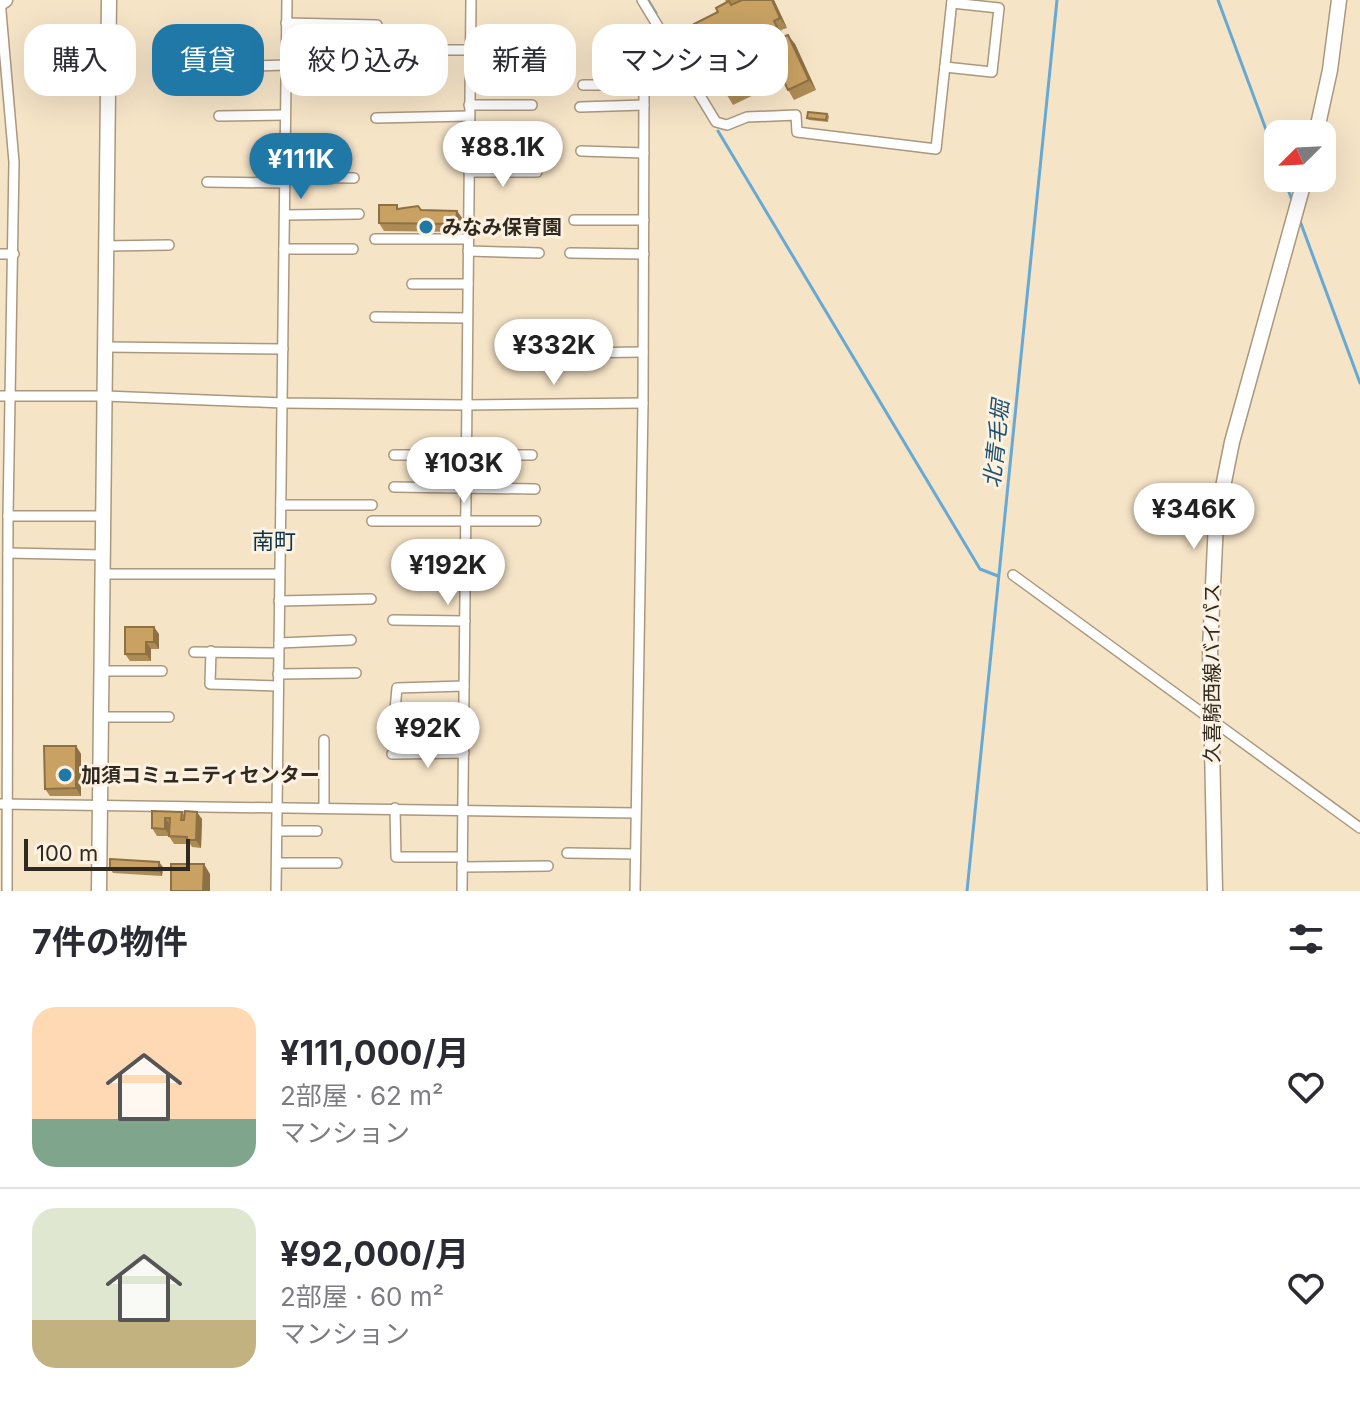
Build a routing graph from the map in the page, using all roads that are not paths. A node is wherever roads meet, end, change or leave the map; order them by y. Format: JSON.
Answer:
{"nodes":[{"id":1,"x":109,"y":0,"type":"edge"},
{"id":2,"x":287,"y":0,"type":"edge"},
{"id":3,"x":471,"y":0,"type":"edge"},
{"id":4,"x":642,"y":0,"type":"edge"},
{"id":5,"x":1339,"y":0,"type":"edge"},
{"id":6,"x":952,"y":1,"type":"edge"},
{"id":7,"x":2,"y":2,"type":"edge"},
{"id":8,"x":286,"y":23,"type":"joint"},
{"id":9,"x":332,"y":24,"type":"edge"},
{"id":10,"x":471,"y":24,"type":"edge"},
{"id":11,"x":945,"y":67,"type":"junction"},
{"id":12,"x":583,"y":85,"type":"dead end"},
{"id":13,"x":285,"y":96,"type":"edge"},
{"id":14,"x":469,"y":96,"type":"edge"},
{"id":15,"x":469,"y":105,"type":"junction"},
{"id":16,"x":532,"y":105,"type":"dead end"},
{"id":17,"x":644,"y":105,"type":"junction"},
{"id":18,"x":580,"y":107,"type":"dead end"},
{"id":19,"x":285,"y":115,"type":"junction"},
{"id":20,"x":219,"y":116,"type":"dead end"},
{"id":21,"x":469,"y":116,"type":"junction"},
{"id":22,"x":376,"y":118,"type":"dead end"},
{"id":23,"x":1319,"y":120,"type":"edge"},
{"id":24,"x":535,"y":151,"type":"dead end"},
{"id":25,"x":581,"y":151,"type":"dead end"},
{"id":26,"x":469,"y":152,"type":"junction"},
{"id":27,"x":644,"y":153,"type":"junction"},
{"id":28,"x":469,"y":172,"type":"junction"},
{"id":29,"x":537,"y":172,"type":"dead end"},
{"id":30,"x":354,"y":178,"type":"dead end"},
{"id":31,"x":285,"y":180,"type":"junction"},
{"id":32,"x":207,"y":182,"type":"dead end"},
{"id":33,"x":1301,"y":192,"type":"edge"},
{"id":34,"x":359,"y":214,"type":"dead end"},
{"id":35,"x":285,"y":215,"type":"junction"},
{"id":36,"x":574,"y":220,"type":"dead end"},
{"id":37,"x":644,"y":220,"type":"junction"},
{"id":38,"x":375,"y":239,"type":"dead end"},
{"id":39,"x":468,"y":239,"type":"junction"},
{"id":40,"x":169,"y":245,"type":"dead end"},
{"id":41,"x":106,"y":246,"type":"junction"},
{"id":42,"x":284,"y":249,"type":"junction"},
{"id":43,"x":353,"y":249,"type":"dead end"},
{"id":44,"x":468,"y":251,"type":"junction"},
{"id":45,"x":539,"y":253,"type":"dead end"},
{"id":46,"x":570,"y":253,"type":"dead end"},
{"id":47,"x":0,"y":254,"type":"edge"},
{"id":48,"x":14,"y":254,"type":"junction"},
{"id":49,"x":644,"y":254,"type":"junction"},
{"id":50,"x":412,"y":284,"type":"dead end"},
{"id":51,"x":468,"y":284,"type":"junction"},
{"id":52,"x":375,"y":317,"type":"dead end"},
{"id":53,"x":467,"y":318,"type":"junction"},
{"id":54,"x":106,"y":347,"type":"junction"},
{"id":55,"x":283,"y":349,"type":"junction"},
{"id":56,"x":643,"y":352,"type":"junction"},
{"id":57,"x":572,"y":353,"type":"dead end"},
{"id":58,"x":0,"y":396,"type":"edge"},
{"id":59,"x":12,"y":396,"type":"junction"},
{"id":60,"x":105,"y":396,"type":"junction"},
{"id":61,"x":283,"y":403,"type":"junction"},
{"id":62,"x":643,"y":403,"type":"junction"},
{"id":63,"x":466,"y":405,"type":"junction"},
{"id":64,"x":394,"y":455,"type":"dead end"},
{"id":65,"x":466,"y":455,"type":"junction"},
{"id":66,"x":532,"y":455,"type":"dead end"},
{"id":67,"x":5,"y":482,"type":"edge"},
{"id":68,"x":394,"y":487,"type":"dead end"},
{"id":69,"x":466,"y":489,"type":"junction"},
{"id":70,"x":535,"y":489,"type":"dead end"},
{"id":71,"x":281,"y":505,"type":"junction"},
{"id":72,"x":372,"y":505,"type":"dead end"},
{"id":73,"x":8,"y":516,"type":"junction"},
{"id":74,"x":104,"y":516,"type":"junction"},
{"id":75,"x":372,"y":521,"type":"dead end"},
{"id":76,"x":465,"y":521,"type":"junction"},
{"id":77,"x":536,"y":521,"type":"dead end"},
{"id":78,"x":8,"y":553,"type":"junction"},
{"id":79,"x":104,"y":555,"type":"junction"},
{"id":80,"x":104,"y":574,"type":"junction"},
{"id":81,"x":279,"y":574,"type":"junction"},
{"id":82,"x":1013,"y":575,"type":"dead end"},
{"id":83,"x":371,"y":599,"type":"dead end"},
{"id":84,"x":279,"y":601,"type":"junction"},
{"id":85,"x":4,"y":612,"type":"edge"},
{"id":86,"x":393,"y":620,"type":"dead end"},
{"id":87,"x":465,"y":621,"type":"junction"},
{"id":88,"x":351,"y":640,"type":"dead end"},
{"id":89,"x":278,"y":648,"type":"junction"},
{"id":90,"x":211,"y":651,"type":"junction"},
{"id":91,"x":194,"y":652,"type":"dead end"},
{"id":92,"x":102,"y":671,"type":"junction"},
{"id":93,"x":162,"y":671,"type":"dead end"},
{"id":94,"x":356,"y":673,"type":"dead end"},
{"id":95,"x":278,"y":674,"type":"junction"},
{"id":96,"x":4,"y":682,"type":"edge"},
{"id":97,"x":278,"y":686,"type":"junction"},
{"id":98,"x":464,"y":686,"type":"junction"},
{"id":99,"x":464,"y":709,"type":"junction"},
{"id":100,"x":101,"y":717,"type":"junction"},
{"id":101,"x":169,"y":717,"type":"dead end"},
{"id":102,"x":1212,"y":721,"type":"junction"},
{"id":103,"x":324,"y":740,"type":"dead end"},
{"id":104,"x":464,"y":753,"type":"junction"},
{"id":105,"x":392,"y":754,"type":"dead end"},
{"id":106,"x":4,"y":804,"type":"edge"},
{"id":107,"x":99,"y":804,"type":"junction"},
{"id":108,"x":277,"y":806,"type":"junction"},
{"id":109,"x":324,"y":807,"type":"junction"},
{"id":110,"x":395,"y":808,"type":"junction"},
{"id":111,"x":463,"y":809,"type":"junction"},
{"id":112,"x":635,"y":813,"type":"junction"},
{"id":113,"x":1360,"y":828,"type":"edge"},
{"id":114,"x":277,"y":831,"type":"junction"},
{"id":115,"x":317,"y":831,"type":"dead end"},
{"id":116,"x":567,"y":853,"type":"dead end"},
{"id":117,"x":635,"y":854,"type":"junction"},
{"id":118,"x":462,"y":862,"type":"junction"},
{"id":119,"x":277,"y":863,"type":"junction"},
{"id":120,"x":337,"y":863,"type":"dead end"},
{"id":121,"x":548,"y":866,"type":"dead end"},
{"id":122,"x":7,"y":891,"type":"edge"},
{"id":123,"x":99,"y":891,"type":"edge"},
{"id":124,"x":276,"y":891,"type":"edge"},
{"id":125,"x":462,"y":891,"type":"edge"},
{"id":126,"x":635,"y":891,"type":"edge"},
{"id":127,"x":1215,"y":891,"type":"edge"}],
"edges":[{"from":1,"to":41,"type":"street"},
{"from":2,"to":8,"type":"street"},
{"from":3,"to":10,"type":"street"},
{"from":4,"to":11,"type":"street"},
{"from":5,"to":23,"type":"street"},
{"from":6,"to":11,"type":"street"},
{"from":6,"to":11,"type":"street"},
{"from":7,"to":48,"type":"street"},
{"from":8,"to":9,"type":"street"},
{"from":12,"to":17,"type":"street"},
{"from":13,"to":19,"type":"street"},
{"from":14,"to":15,"type":"street"},
{"from":15,"to":16,"type":"street"},
{"from":15,"to":21,"type":"street"},
{"from":17,"to":18,"type":"street"},
{"from":17,"to":27,"type":"street"},
{"from":19,"to":20,"type":"street"},
{"from":19,"to":31,"type":"street"},
{"from":21,"to":22,"type":"street"},
{"from":21,"to":26,"type":"street"},
{"from":24,"to":26,"type":"street"},
{"from":25,"to":27,"type":"street"},
{"from":26,"to":28,"type":"street"},
{"from":27,"to":37,"type":"street"},
{"from":28,"to":29,"type":"street"},
{"from":28,"to":39,"type":"street"},
{"from":30,"to":31,"type":"street"},
{"from":31,"to":32,"type":"street"},
{"from":31,"to":35,"type":"street"},
{"from":33,"to":102,"type":"street","name":"久喜騎西線バイパス"},
{"from":34,"to":35,"type":"street"},
{"from":35,"to":42,"type":"street"},
{"from":36,"to":37,"type":"street"},
{"from":37,"to":49,"type":"street"},
{"from":38,"to":39,"type":"street"},
{"from":39,"to":44,"type":"street"},
{"from":40,"to":41,"type":"street"},
{"from":41,"to":54,"type":"street"},
{"from":42,"to":43,"type":"street"},
{"from":42,"to":55,"type":"street"},
{"from":44,"to":45,"type":"street"},
{"from":44,"to":51,"type":"street"},
{"from":46,"to":49,"type":"street"},
{"from":47,"to":48,"type":"street"},
{"from":48,"to":59,"type":"street"},
{"from":49,"to":56,"type":"street"},
{"from":50,"to":51,"type":"street"},
{"from":51,"to":53,"type":"street"},
{"from":52,"to":53,"type":"street"},
{"from":53,"to":63,"type":"street"},
{"from":54,"to":55,"type":"street"},
{"from":54,"to":60,"type":"street"},
{"from":55,"to":61,"type":"street"},
{"from":56,"to":57,"type":"street"},
{"from":56,"to":62,"type":"street"},
{"from":58,"to":59,"type":"street"},
{"from":59,"to":60,"type":"street"},
{"from":59,"to":67,"type":"street"},
{"from":60,"to":61,"type":"street"},
{"from":60,"to":74,"type":"street"},
{"from":61,"to":63,"type":"street"},
{"from":61,"to":71,"type":"street"},
{"from":62,"to":63,"type":"street"},
{"from":62,"to":112,"type":"street"},
{"from":63,"to":65,"type":"street"},
{"from":64,"to":65,"type":"street"},
{"from":65,"to":66,"type":"street"},
{"from":65,"to":69,"type":"street"},
{"from":67,"to":73,"type":"street"},
{"from":68,"to":69,"type":"street"},
{"from":69,"to":70,"type":"street"},
{"from":69,"to":76,"type":"street"},
{"from":71,"to":72,"type":"street"},
{"from":71,"to":81,"type":"street"},
{"from":73,"to":74,"type":"street"},
{"from":73,"to":78,"type":"street"},
{"from":74,"to":79,"type":"street"},
{"from":75,"to":76,"type":"street"},
{"from":76,"to":77,"type":"street"},
{"from":76,"to":87,"type":"street"},
{"from":78,"to":79,"type":"street"},
{"from":78,"to":85,"type":"street"},
{"from":79,"to":80,"type":"street"},
{"from":80,"to":81,"type":"street"},
{"from":80,"to":92,"type":"street"},
{"from":81,"to":84,"type":"street"},
{"from":82,"to":102,"type":"street"},
{"from":83,"to":84,"type":"street"},
{"from":84,"to":89,"type":"street"},
{"from":85,"to":96,"type":"street"},
{"from":86,"to":87,"type":"street"},
{"from":87,"to":98,"type":"street"},
{"from":88,"to":89,"type":"street"},
{"from":89,"to":90,"type":"street"},
{"from":89,"to":95,"type":"street"},
{"from":90,"to":91,"type":"street"},
{"from":90,"to":97,"type":"street"},
{"from":92,"to":93,"type":"street"},
{"from":92,"to":100,"type":"street"},
{"from":94,"to":95,"type":"street"},
{"from":95,"to":97,"type":"street"},
{"from":96,"to":106,"type":"street"},
{"from":97,"to":108,"type":"street"},
{"from":98,"to":99,"type":"street"},
{"from":98,"to":99,"type":"street"},
{"from":99,"to":104,"type":"street"},
{"from":100,"to":101,"type":"street"},
{"from":100,"to":107,"type":"street"},
{"from":102,"to":113,"type":"street"},
{"from":102,"to":127,"type":"street","name":"久喜騎西線バイパス"},
{"from":103,"to":109,"type":"street"},
{"from":104,"to":105,"type":"street"},
{"from":104,"to":111,"type":"street"},
{"from":106,"to":107,"type":"street"},
{"from":106,"to":122,"type":"street"},
{"from":107,"to":108,"type":"street"},
{"from":107,"to":123,"type":"street"},
{"from":108,"to":109,"type":"street"},
{"from":108,"to":114,"type":"street"},
{"from":109,"to":110,"type":"street"},
{"from":110,"to":111,"type":"street"},
{"from":110,"to":118,"type":"street"},
{"from":111,"to":112,"type":"street"},
{"from":111,"to":118,"type":"street"},
{"from":112,"to":117,"type":"street"},
{"from":114,"to":115,"type":"street"},
{"from":114,"to":119,"type":"street"},
{"from":116,"to":117,"type":"street"},
{"from":117,"to":126,"type":"street"},
{"from":118,"to":121,"type":"street"},
{"from":118,"to":125,"type":"street"},
{"from":119,"to":120,"type":"street"},
{"from":119,"to":124,"type":"street"}]}
